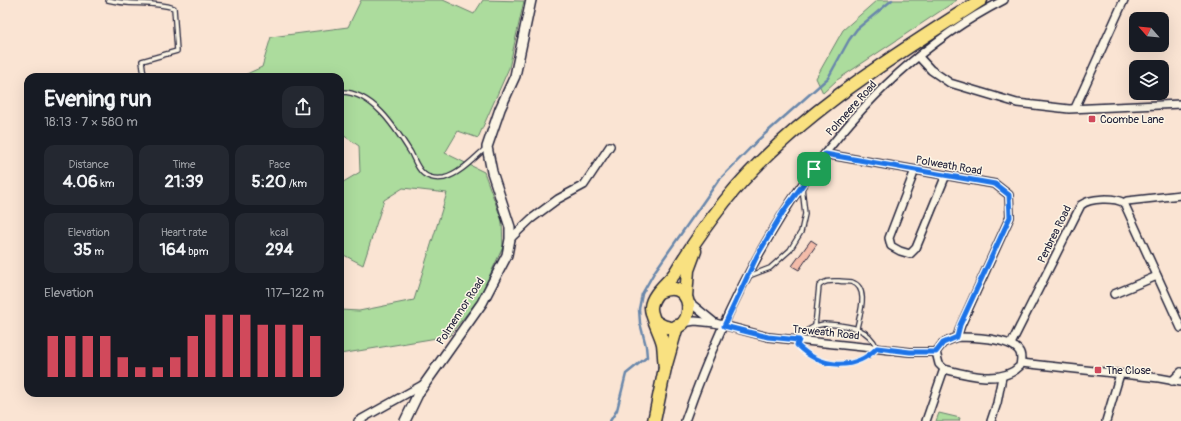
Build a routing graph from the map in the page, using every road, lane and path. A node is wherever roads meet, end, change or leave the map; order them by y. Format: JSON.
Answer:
{"nodes":[{"id":1,"x":108,"y":0,"type":"edge"},
{"id":2,"x":531,"y":0,"type":"edge"},
{"id":3,"x":981,"y":0,"type":"edge"},
{"id":4,"x":1004,"y":0,"type":"edge"},
{"id":5,"x":1124,"y":0,"type":"edge"},
{"id":6,"x":919,"y":57,"type":"junction"},
{"id":7,"x":144,"y":73,"type":"edge"},
{"id":8,"x":344,"y":93,"type":"edge"},
{"id":9,"x":1181,"y":104,"type":"edge"},
{"id":10,"x":1075,"y":108,"type":"junction"},
{"id":11,"x":610,"y":146,"type":"dead end"},
{"id":12,"x":487,"y":148,"type":"junction"},
{"id":13,"x":825,"y":154,"type":"junction"},
{"id":14,"x":915,"y":170,"type":"junction"},
{"id":15,"x":946,"y":176,"type":"junction"},
{"id":16,"x":802,"y":186,"type":"junction"},
{"id":17,"x":1181,"y":195,"type":"edge"},
{"id":18,"x":1124,"y":204,"type":"junction"},
{"id":19,"x":706,"y":226,"type":"junction"},
{"id":20,"x":510,"y":239,"type":"junction"},
{"id":21,"x":747,"y":276,"type":"junction"},
{"id":22,"x":1157,"y":276,"type":"junction"},
{"id":23,"x":658,"y":293,"type":"junction"},
{"id":24,"x":1114,"y":294,"type":"dead end"},
{"id":25,"x":687,"y":299,"type":"junction"},
{"id":26,"x":656,"y":322,"type":"junction"},
{"id":27,"x":715,"y":323,"type":"junction"},
{"id":28,"x":680,"y":324,"type":"junction"},
{"id":29,"x":724,"y":326,"type":"junction"},
{"id":30,"x":815,"y":326,"type":"junction"},
{"id":31,"x":857,"y":328,"type":"junction"},
{"id":32,"x":1181,"y":328,"type":"edge"},
{"id":33,"x":957,"y":337,"type":"junction"},
{"id":34,"x":799,"y":340,"type":"junction"},
{"id":35,"x":1011,"y":344,"type":"junction"},
{"id":36,"x":877,"y":348,"type":"junction"},
{"id":37,"x":936,"y":352,"type":"junction"},
{"id":38,"x":1021,"y":363,"type":"junction"},
{"id":39,"x":665,"y":368,"type":"junction"},
{"id":40,"x":944,"y":369,"type":"junction"},
{"id":41,"x":1181,"y":372,"type":"edge"},
{"id":42,"x":1120,"y":374,"type":"junction"},
{"id":43,"x":1002,"y":376,"type":"junction"},
{"id":44,"x":1172,"y":380,"type":"junction"},
{"id":45,"x":1181,"y":382,"type":"edge"},
{"id":46,"x":426,"y":383,"type":"junction"},
{"id":47,"x":358,"y":421,"type":"edge"},
{"id":48,"x":405,"y":421,"type":"edge"},
{"id":49,"x":654,"y":421,"type":"edge"},
{"id":50,"x":685,"y":421,"type":"edge"},
{"id":51,"x":926,"y":421,"type":"edge"},
{"id":52,"x":991,"y":421,"type":"edge"},
{"id":53,"x":1106,"y":421,"type":"edge"}],
"edges":[{"from":1,"to":7,"type":"lane"},
{"from":2,"to":12,"type":"street"},
{"from":3,"to":19,"type":"highway"},
{"from":4,"to":6,"type":"street","name":"Polmeere Road"},
{"from":5,"to":10,"type":"street"},
{"from":6,"to":10,"type":"street"},
{"from":6,"to":13,"type":"street","name":"Polmeere Road"},
{"from":8,"to":12,"type":"lane"},
{"from":9,"to":10,"type":"street"},
{"from":11,"to":20,"type":"street"},
{"from":12,"to":20,"type":"street","name":"Polmennor Road"},
{"from":13,"to":14,"type":"street","name":"Polweath Road"},
{"from":13,"to":16,"type":"street","name":"Polmeere Road"},
{"from":14,"to":15,"type":"street","name":"Polweath Road"},
{"from":14,"to":15,"type":"street"},
{"from":15,"to":33,"type":"street","name":"Polweath Road"},
{"from":16,"to":21,"type":"street","name":"Polmeere Road"},
{"from":16,"to":21,"type":"lane"},
{"from":17,"to":18,"type":"street","name":"Penbrea Road"},
{"from":18,"to":22,"type":"street"},
{"from":18,"to":35,"type":"street","name":"Penbrea Road"},
{"from":19,"to":23,"type":"highway"},
{"from":19,"to":25,"type":"highway"},
{"from":20,"to":46,"type":"street","name":"Polmennor Road"},
{"from":21,"to":29,"type":"street","name":"Polmeere Road"},
{"from":22,"to":24,"type":"street"},
{"from":22,"to":32,"type":"street"},
{"from":23,"to":25,"type":"highway"},
{"from":23,"to":26,"type":"highway"},
{"from":25,"to":27,"type":"street","name":"Treweath Road"},
{"from":25,"to":28,"type":"highway"},
{"from":26,"to":28,"type":"highway"},
{"from":26,"to":39,"type":"highway"},
{"from":27,"to":28,"type":"street","name":"Treweath Road"},
{"from":27,"to":29,"type":"street","name":"Treweath Road"},
{"from":28,"to":39,"type":"highway"},
{"from":29,"to":34,"type":"street","name":"Treweath Road"},
{"from":29,"to":50,"type":"street","name":"Polmeere Road"},
{"from":30,"to":31,"type":"lane"},
{"from":30,"to":31,"type":"lane"},
{"from":30,"to":34,"type":"lane"},
{"from":31,"to":36,"type":"lane"},
{"from":33,"to":35,"type":"street"},
{"from":33,"to":37,"type":"street"},
{"from":34,"to":36,"type":"street","name":"Treweath Road"},
{"from":34,"to":36,"type":"lane"},
{"from":35,"to":38,"type":"street"},
{"from":36,"to":37,"type":"street","name":"Treweath Road"},
{"from":37,"to":40,"type":"street"},
{"from":38,"to":42,"type":"street"},
{"from":38,"to":43,"type":"street"},
{"from":39,"to":49,"type":"highway"},
{"from":40,"to":43,"type":"street"},
{"from":40,"to":51,"type":"street"},
{"from":41,"to":44,"type":"street"},
{"from":42,"to":44,"type":"street"},
{"from":42,"to":53,"type":"street"},
{"from":43,"to":52,"type":"street"},
{"from":44,"to":45,"type":"street"},
{"from":46,"to":47,"type":"street"},
{"from":46,"to":48,"type":"street","name":"Polmennor Road"}]}
